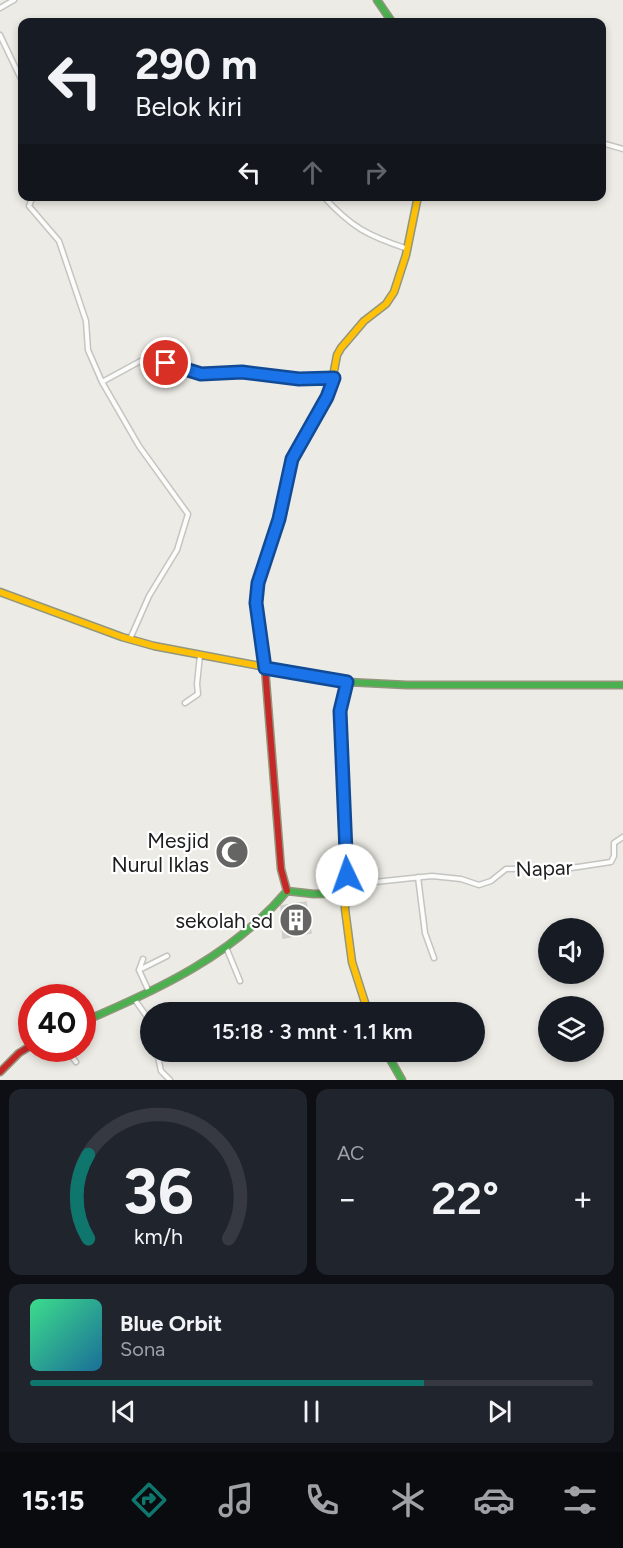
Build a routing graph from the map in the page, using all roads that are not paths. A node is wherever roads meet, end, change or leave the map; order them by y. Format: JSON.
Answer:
{"nodes":[{"id":1,"x":14,"y":0,"type":"edge"},
{"id":2,"x":377,"y":0,"type":"edge"},
{"id":3,"x":0,"y":8,"type":"edge"},
{"id":4,"x":389,"y":18,"type":"edge"},
{"id":5,"x":0,"y":35,"type":"edge"},
{"id":6,"x":18,"y":73,"type":"edge"},
{"id":7,"x":606,"y":143,"type":"edge"},
{"id":8,"x":623,"y":149,"type":"edge"},
{"id":9,"x":31,"y":201,"type":"edge"},
{"id":10,"x":328,"y":201,"type":"edge"},
{"id":11,"x":417,"y":201,"type":"edge"},
{"id":12,"x":408,"y":249,"type":"junction"},
{"id":13,"x":334,"y":378,"type":"junction"},
{"id":14,"x":102,"y":382,"type":"junction"},
{"id":15,"x":0,"y":592,"type":"edge"},
{"id":16,"x":130,"y":639,"type":"junction"},
{"id":17,"x":200,"y":655,"type":"junction"},
{"id":18,"x":265,"y":668,"type":"junction"},
{"id":19,"x":347,"y":682,"type":"junction"},
{"id":20,"x":623,"y":685,"type":"edge"},
{"id":21,"x":185,"y":703,"type":"dead end"},
{"id":22,"x":623,"y":837,"type":"edge"},
{"id":23,"x":418,"y":877,"type":"junction"},
{"id":24,"x":345,"y":885,"type":"junction"},
{"id":25,"x":287,"y":891,"type":"junction"},
{"id":26,"x":344,"y":893,"type":"junction"},
{"id":27,"x":225,"y":947,"type":"junction"},
{"id":28,"x":167,"y":956,"type":"dead end"},
{"id":29,"x":434,"y":958,"type":"dead end"},
{"id":30,"x":143,"y":959,"type":"dead end"},
{"id":31,"x":139,"y":970,"type":"junction"},
{"id":32,"x":240,"y":981,"type":"dead end"},
{"id":33,"x":149,"y":992,"type":"junction"},
{"id":34,"x":135,"y":1000,"type":"junction"},
{"id":35,"x":365,"y":1002,"type":"edge"},
{"id":36,"x":140,"y":1007,"type":"edge"},
{"id":37,"x":96,"y":1016,"type":"edge"},
{"id":38,"x":18,"y":1054,"type":"edge"},
{"id":39,"x":160,"y":1062,"type":"edge"},
{"id":40,"x":392,"y":1062,"type":"edge"},
{"id":41,"x":0,"y":1072,"type":"edge"},
{"id":42,"x":170,"y":1080,"type":"edge"},
{"id":43,"x":402,"y":1080,"type":"edge"}],
"edges":[{"from":1,"to":3,"type":"street"},
{"from":2,"to":4,"type":"street"},
{"from":5,"to":6,"type":"street"},
{"from":7,"to":8,"type":"street"},
{"from":9,"to":14,"type":"street"},
{"from":10,"to":12,"type":"street"},
{"from":11,"to":12,"type":"street"},
{"from":12,"to":13,"type":"street"},
{"from":13,"to":14,"type":"street"},
{"from":13,"to":18,"type":"street"},
{"from":14,"to":16,"type":"street"},
{"from":15,"to":16,"type":"street"},
{"from":16,"to":17,"type":"street"},
{"from":17,"to":18,"type":"street"},
{"from":17,"to":21,"type":"street"},
{"from":18,"to":19,"type":"street"},
{"from":18,"to":25,"type":"street"},
{"from":19,"to":20,"type":"street"},
{"from":19,"to":24,"type":"street"},
{"from":22,"to":23,"type":"street","name":"Napar"},
{"from":23,"to":24,"type":"street","name":"Napar"},
{"from":23,"to":29,"type":"street"},
{"from":24,"to":26,"type":"street"},
{"from":25,"to":26,"type":"street"},
{"from":25,"to":27,"type":"street"},
{"from":26,"to":35,"type":"street"},
{"from":27,"to":32,"type":"street"},
{"from":27,"to":33,"type":"street"},
{"from":28,"to":31,"type":"street"},
{"from":30,"to":31,"type":"street"},
{"from":31,"to":33,"type":"street"},
{"from":33,"to":34,"type":"street"},
{"from":34,"to":36,"type":"street"},
{"from":34,"to":37,"type":"street"},
{"from":38,"to":41,"type":"street"},
{"from":39,"to":42,"type":"street"},
{"from":40,"to":43,"type":"street"}]}
